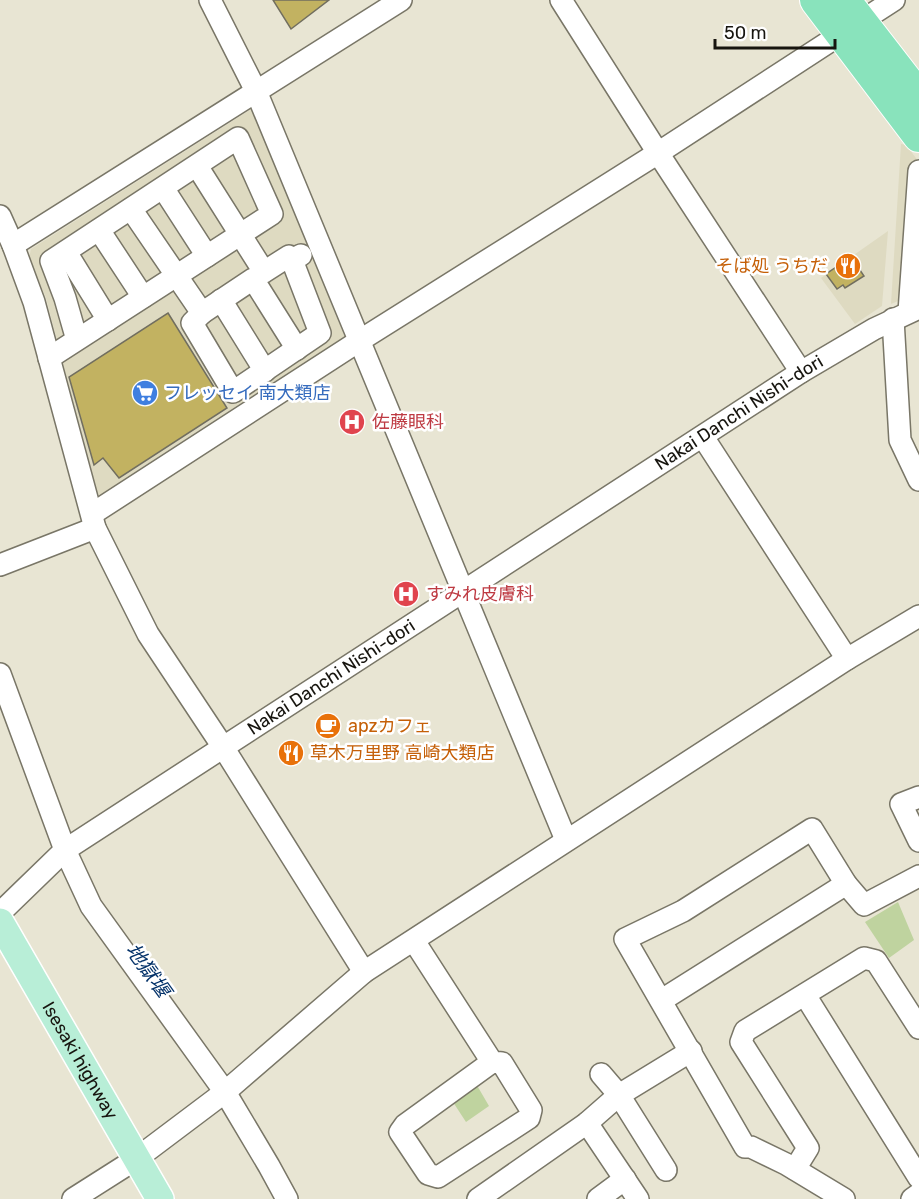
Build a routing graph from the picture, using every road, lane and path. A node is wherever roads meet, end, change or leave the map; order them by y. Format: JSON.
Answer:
{"nodes":[{"id":1,"x":210,"y":0,"type":"edge"},
{"id":2,"x":401,"y":0,"type":"edge"},
{"id":3,"x":561,"y":0,"type":"edge"},
{"id":4,"x":816,"y":0,"type":"edge"},
{"id":5,"x":894,"y":0,"type":"edge"},
{"id":6,"x":848,"y":19,"type":"edge"},
{"id":7,"x":256,"y":91,"type":"junction"},
{"id":8,"x":919,"y":97,"type":"edge"},
{"id":9,"x":919,"y":136,"type":"edge"},
{"id":10,"x":658,"y":153,"type":"junction"},
{"id":11,"x":197,"y":166,"type":"junction"},
{"id":12,"x":919,"y":171,"type":"edge"},
{"id":13,"x":164,"y":188,"type":"junction"},
{"id":14,"x":131,"y":209,"type":"junction"},
{"id":15,"x":0,"y":216,"type":"edge"},
{"id":16,"x":99,"y":230,"type":"junction"},
{"id":17,"x":240,"y":235,"type":"junction"},
{"id":18,"x":916,"y":235,"type":"edge"},
{"id":19,"x":13,"y":245,"type":"junction"},
{"id":20,"x":320,"y":245,"type":"junction"},
{"id":21,"x":66,"y":252,"type":"junction"},
{"id":22,"x":207,"y":256,"type":"junction"},
{"id":23,"x":292,"y":260,"type":"junction"},
{"id":24,"x":258,"y":275,"type":"junction"},
{"id":25,"x":176,"y":276,"type":"junction"},
{"id":26,"x":143,"y":297,"type":"junction"},
{"id":27,"x":221,"y":300,"type":"junction"},
{"id":28,"x":202,"y":313,"type":"junction"},
{"id":29,"x":907,"y":313,"type":"edge"},
{"id":30,"x":108,"y":320,"type":"junction"},
{"id":31,"x":77,"y":340,"type":"junction"},
{"id":32,"x":359,"y":340,"type":"junction"},
{"id":33,"x":297,"y":349,"type":"junction"},
{"id":34,"x":49,"y":358,"type":"junction"},
{"id":35,"x":265,"y":371,"type":"junction"},
{"id":36,"x":801,"y":372,"type":"junction"},
{"id":37,"x":703,"y":437,"type":"junction"},
{"id":38,"x":917,"y":467,"type":"edge"},
{"id":39,"x":93,"y":521,"type":"junction"},
{"id":40,"x":0,"y":565,"type":"edge"},
{"id":41,"x":463,"y":593,"type":"junction"},
{"id":42,"x":919,"y":616,"type":"edge"},
{"id":43,"x":847,"y":659,"type":"junction"},
{"id":44,"x":0,"y":674,"type":"edge"},
{"id":45,"x":223,"y":747,"type":"junction"},
{"id":46,"x":919,"y":797,"type":"edge"},
{"id":47,"x":566,"y":840,"type":"junction"},
{"id":48,"x":919,"y":841,"type":"edge"},
{"id":49,"x":65,"y":850,"type":"junction"},
{"id":50,"x":919,"y":876,"type":"edge"},
{"id":51,"x":846,"y":884,"type":"junction"},
{"id":52,"x":0,"y":913,"type":"edge"},
{"id":53,"x":0,"y":922,"type":"edge"},
{"id":54,"x":414,"y":941,"type":"junction"},
{"id":55,"x":364,"y":972,"type":"junction"},
{"id":56,"x":805,"y":995,"type":"junction"},
{"id":57,"x":662,"y":1000,"type":"junction"},
{"id":58,"x":919,"y":1028,"type":"edge"},
{"id":59,"x":691,"y":1051,"type":"junction"},
{"id":60,"x":492,"y":1062,"type":"junction"},
{"id":61,"x":601,"y":1074,"type":"dead end"},
{"id":62,"x":225,"y":1092,"type":"junction"},
{"id":63,"x":619,"y":1095,"type":"junction"},
{"id":64,"x":587,"y":1123,"type":"junction"},
{"id":65,"x":136,"y":1159,"type":"junction"},
{"id":66,"x":795,"y":1169,"type":"junction"},
{"id":67,"x":666,"y":1170,"type":"dead end"},
{"id":68,"x":919,"y":1178,"type":"edge"},
{"id":69,"x":625,"y":1179,"type":"junction"},
{"id":70,"x":919,"y":1194,"type":"edge"},
{"id":71,"x":73,"y":1199,"type":"edge"},
{"id":72,"x":160,"y":1199,"type":"edge"},
{"id":73,"x":287,"y":1199,"type":"edge"},
{"id":74,"x":478,"y":1199,"type":"edge"},
{"id":75,"x":598,"y":1199,"type":"edge"},
{"id":76,"x":638,"y":1199,"type":"edge"},
{"id":77,"x":844,"y":1199,"type":"edge"},
{"id":78,"x":912,"y":1199,"type":"edge"}],
"edges":[{"from":1,"to":7,"type":"street"},
{"from":2,"to":7,"type":"street"},
{"from":3,"to":10,"type":"street"},
{"from":4,"to":6,"type":"highway"},
{"from":5,"to":6,"type":"street"},
{"from":6,"to":8,"type":"highway"},
{"from":6,"to":9,"type":"highway"},
{"from":6,"to":10,"type":"street"},
{"from":7,"to":19,"type":"street"},
{"from":7,"to":20,"type":"street"},
{"from":10,"to":32,"type":"street"},
{"from":10,"to":36,"type":"street"},
{"from":11,"to":13,"type":"street"},
{"from":11,"to":17,"type":"street"},
{"from":11,"to":17,"type":"street"},
{"from":12,"to":18,"type":"street"},
{"from":13,"to":14,"type":"street"},
{"from":13,"to":22,"type":"street"},
{"from":14,"to":16,"type":"street"},
{"from":14,"to":25,"type":"street"},
{"from":15,"to":19,"type":"street"},
{"from":16,"to":21,"type":"street"},
{"from":16,"to":26,"type":"street"},
{"from":17,"to":22,"type":"street"},
{"from":17,"to":24,"type":"street"},
{"from":18,"to":29,"type":"street"},
{"from":19,"to":34,"type":"street"},
{"from":20,"to":23,"type":"street"},
{"from":20,"to":32,"type":"street"},
{"from":21,"to":30,"type":"street"},
{"from":21,"to":31,"type":"street"},
{"from":22,"to":25,"type":"street"},
{"from":23,"to":24,"type":"street"},
{"from":23,"to":33,"type":"street"},
{"from":24,"to":27,"type":"street"},
{"from":24,"to":33,"type":"street"},
{"from":25,"to":26,"type":"street"},
{"from":25,"to":28,"type":"street"},
{"from":26,"to":30,"type":"street"},
{"from":27,"to":28,"type":"street"},
{"from":27,"to":35,"type":"street"},
{"from":28,"to":35,"type":"street"},
{"from":29,"to":36,"type":"street","name":"Nakai Danchi Nishi-dori"},
{"from":29,"to":38,"type":"street"},
{"from":30,"to":31,"type":"street"},
{"from":31,"to":34,"type":"street"},
{"from":32,"to":39,"type":"street"},
{"from":32,"to":41,"type":"street"},
{"from":33,"to":35,"type":"street"},
{"from":34,"to":39,"type":"street"},
{"from":36,"to":37,"type":"street","name":"Nakai Danchi Nishi-dori"},
{"from":37,"to":41,"type":"street","name":"Nakai Danchi Nishi-dori"},
{"from":37,"to":43,"type":"street"},
{"from":39,"to":40,"type":"street"},
{"from":39,"to":45,"type":"street"},
{"from":41,"to":45,"type":"street","name":"Nakai Danchi Nishi-dori"},
{"from":41,"to":47,"type":"street"},
{"from":42,"to":43,"type":"street"},
{"from":43,"to":47,"type":"street"},
{"from":44,"to":49,"type":"street"},
{"from":45,"to":49,"type":"street","name":"Nakai Danchi Nishi-dori"},
{"from":45,"to":55,"type":"street"},
{"from":46,"to":48,"type":"street"},
{"from":47,"to":54,"type":"street"},
{"from":49,"to":52,"type":"street","name":"Nakai Danchi Nishi-dori"},
{"from":49,"to":62,"type":"street"},
{"from":50,"to":51,"type":"street"},
{"from":51,"to":57,"type":"street"},
{"from":51,"to":57,"type":"street"},
{"from":53,"to":65,"type":"main road","name":"Isesaki highway"},
{"from":54,"to":55,"type":"street"},
{"from":54,"to":60,"type":"street"},
{"from":55,"to":62,"type":"street"},
{"from":56,"to":58,"type":"street"},
{"from":56,"to":66,"type":"street"},
{"from":56,"to":68,"type":"street"},
{"from":57,"to":59,"type":"street"},
{"from":59,"to":63,"type":"street"},
{"from":59,"to":66,"type":"street"},
{"from":60,"to":60,"type":"street"},
{"from":61,"to":63,"type":"street"},
{"from":62,"to":65,"type":"street"},
{"from":62,"to":73,"type":"street"},
{"from":63,"to":64,"type":"street"},
{"from":63,"to":67,"type":"street"},
{"from":64,"to":69,"type":"street"},
{"from":64,"to":74,"type":"street"},
{"from":65,"to":71,"type":"street"},
{"from":65,"to":72,"type":"main road","name":"Isesaki highway"},
{"from":66,"to":77,"type":"street"},
{"from":69,"to":75,"type":"street"},
{"from":69,"to":76,"type":"street"},
{"from":70,"to":78,"type":"street"}]}
